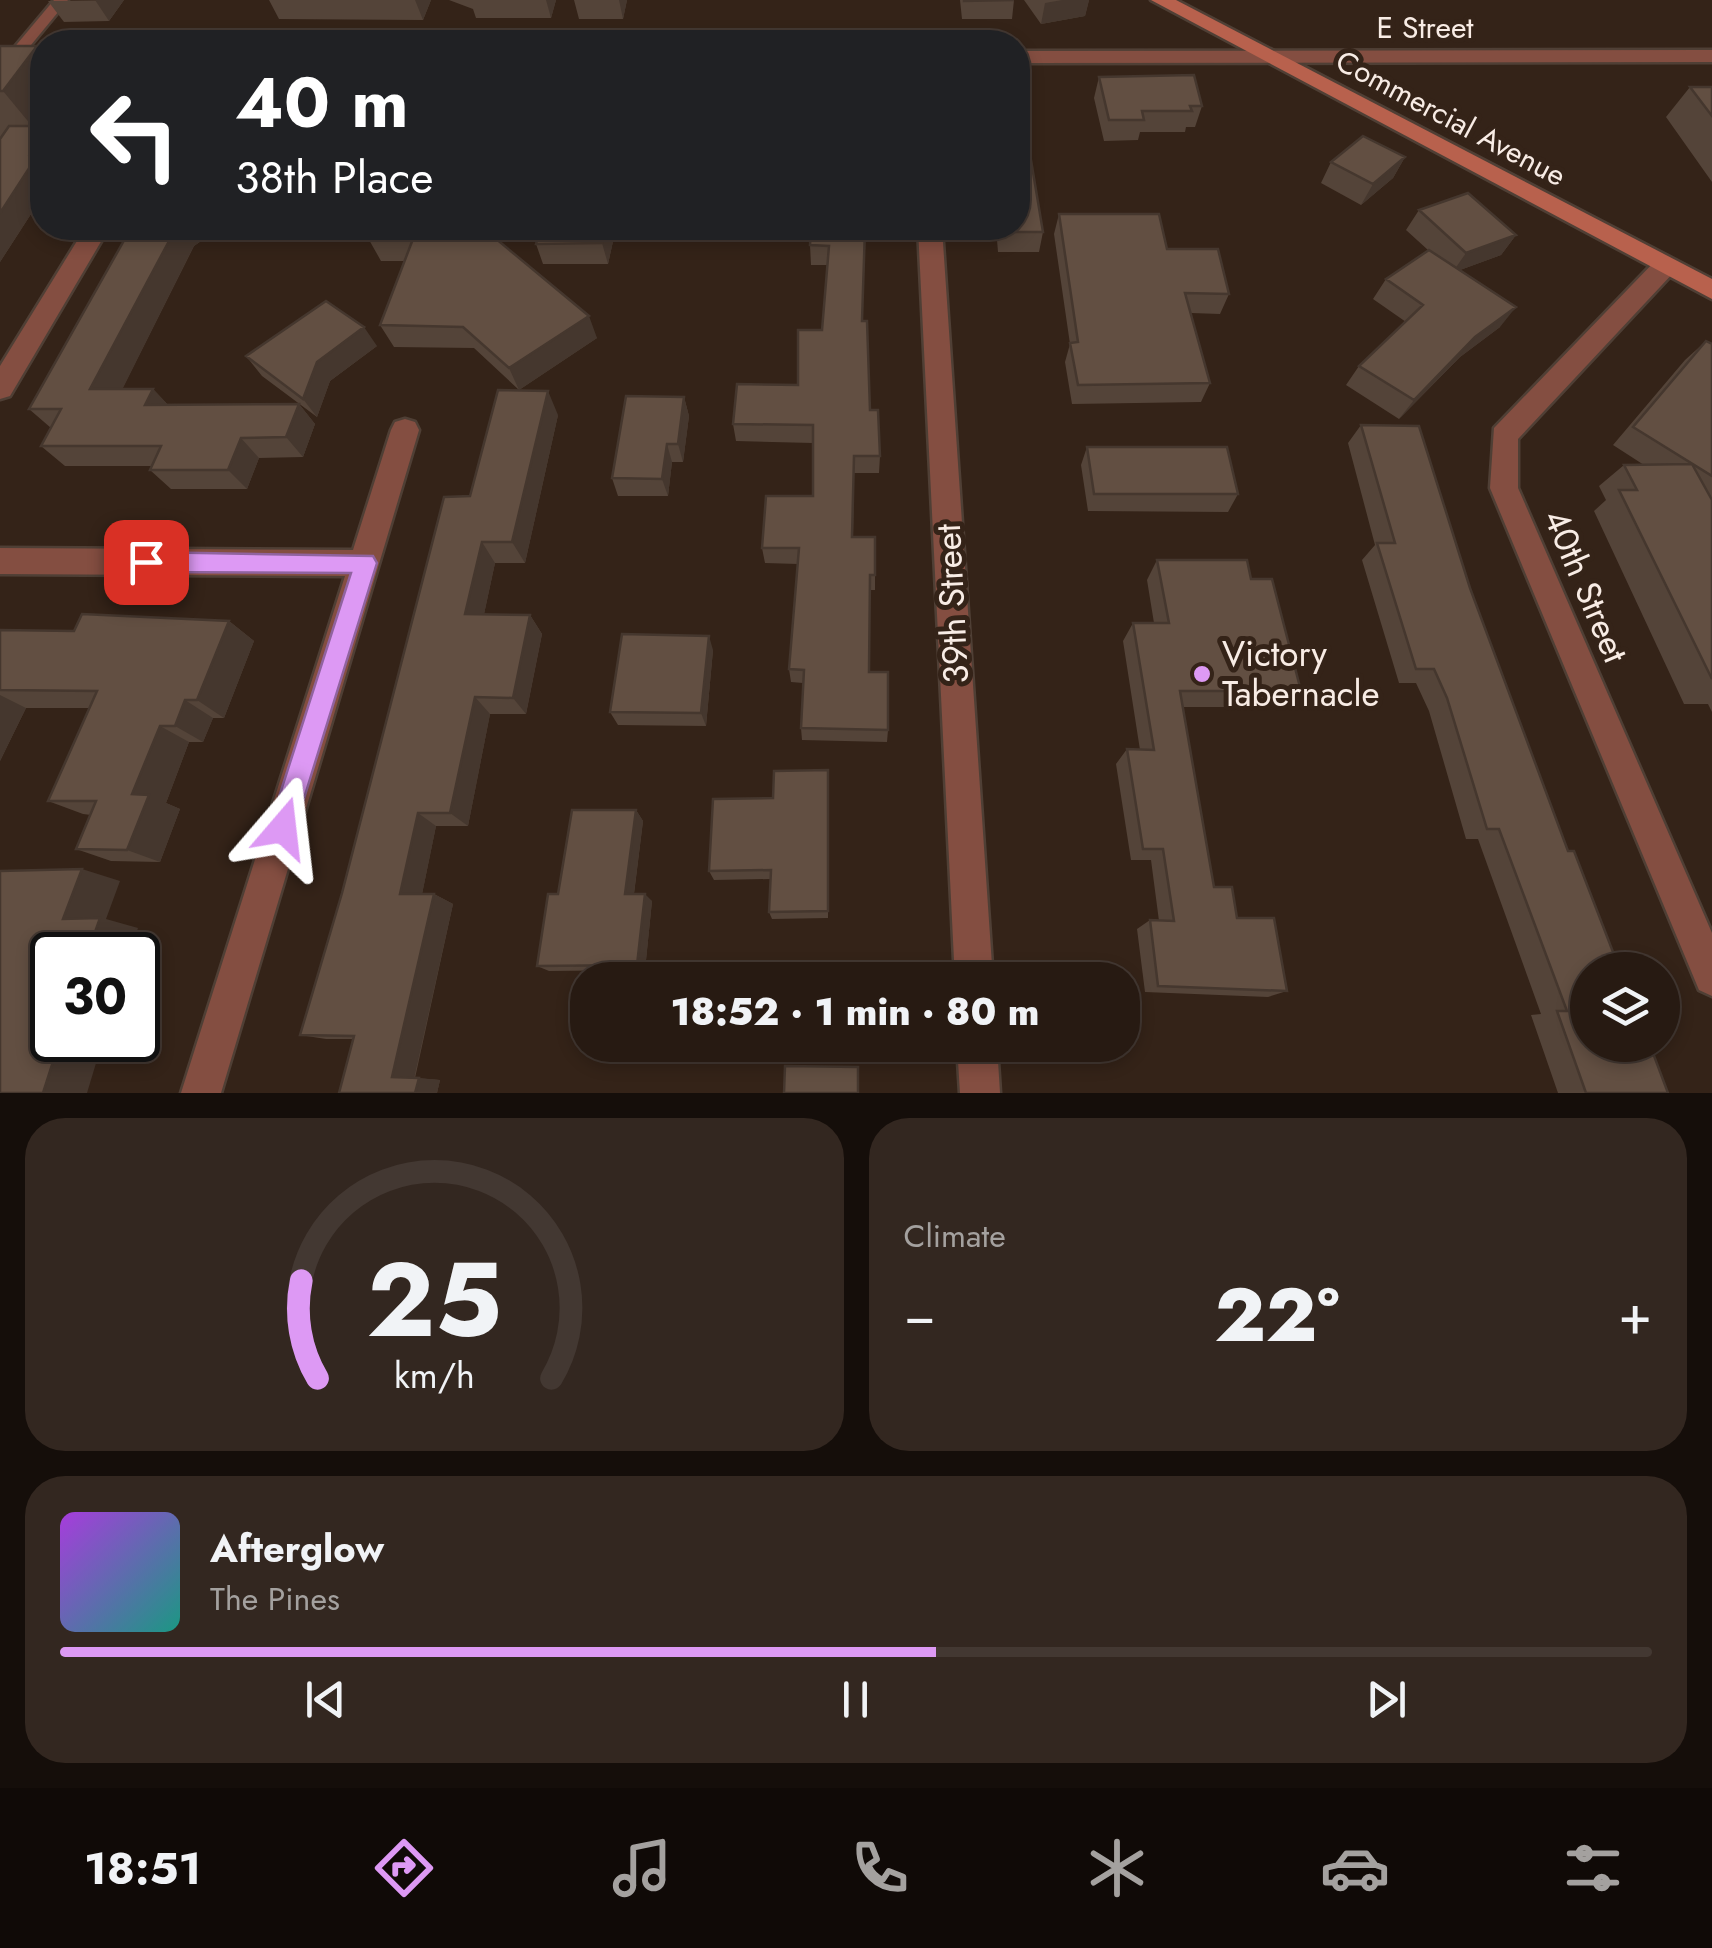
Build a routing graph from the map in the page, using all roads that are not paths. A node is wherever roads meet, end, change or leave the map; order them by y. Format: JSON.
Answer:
{"nodes":[{"id":1,"x":61,"y":0,"type":"edge"},
{"id":2,"x":1161,"y":0,"type":"edge"},
{"id":3,"x":33,"y":30,"type":"edge"},
{"id":4,"x":30,"y":33,"type":"edge"},
{"id":5,"x":1712,"y":56,"type":"edge"},
{"id":6,"x":1030,"y":57,"type":"edge"},
{"id":7,"x":1270,"y":57,"type":"junction"},
{"id":8,"x":6,"y":59,"type":"edge"},
{"id":9,"x":90,"y":240,"type":"edge"},
{"id":10,"x":931,"y":240,"type":"edge"},
{"id":11,"x":1666,"y":266,"type":"junction"},
{"id":12,"x":1712,"y":290,"type":"edge"},
{"id":13,"x":0,"y":389,"type":"edge"},
{"id":14,"x":405,"y":430,"type":"dead end"},
{"id":15,"x":0,"y":562,"type":"edge"},
{"id":16,"x":365,"y":563,"type":"junction"},
{"id":17,"x":973,"y":962,"type":"edge"},
{"id":18,"x":1712,"y":976,"type":"edge"},
{"id":19,"x":979,"y":1062,"type":"edge"},
{"id":20,"x":200,"y":1093,"type":"edge"},
{"id":21,"x":980,"y":1093,"type":"edge"}],
"edges":[{"from":1,"to":3,"type":"lane"},
{"from":2,"to":7,"type":"street","name":"Commercial Avenue"},
{"from":4,"to":8,"type":"lane"},
{"from":5,"to":7,"type":"street","name":"E Street"},
{"from":6,"to":7,"type":"street","name":"E Street"},
{"from":7,"to":11,"type":"street","name":"Commercial Avenue"},
{"from":9,"to":13,"type":"street"},
{"from":10,"to":17,"type":"street","name":"39th Street"},
{"from":11,"to":12,"type":"street","name":"Commercial Avenue"},
{"from":11,"to":18,"type":"street","name":"40th Street"},
{"from":14,"to":16,"type":"street"},
{"from":15,"to":16,"type":"street"},
{"from":16,"to":20,"type":"street"},
{"from":19,"to":21,"type":"street"}]}
